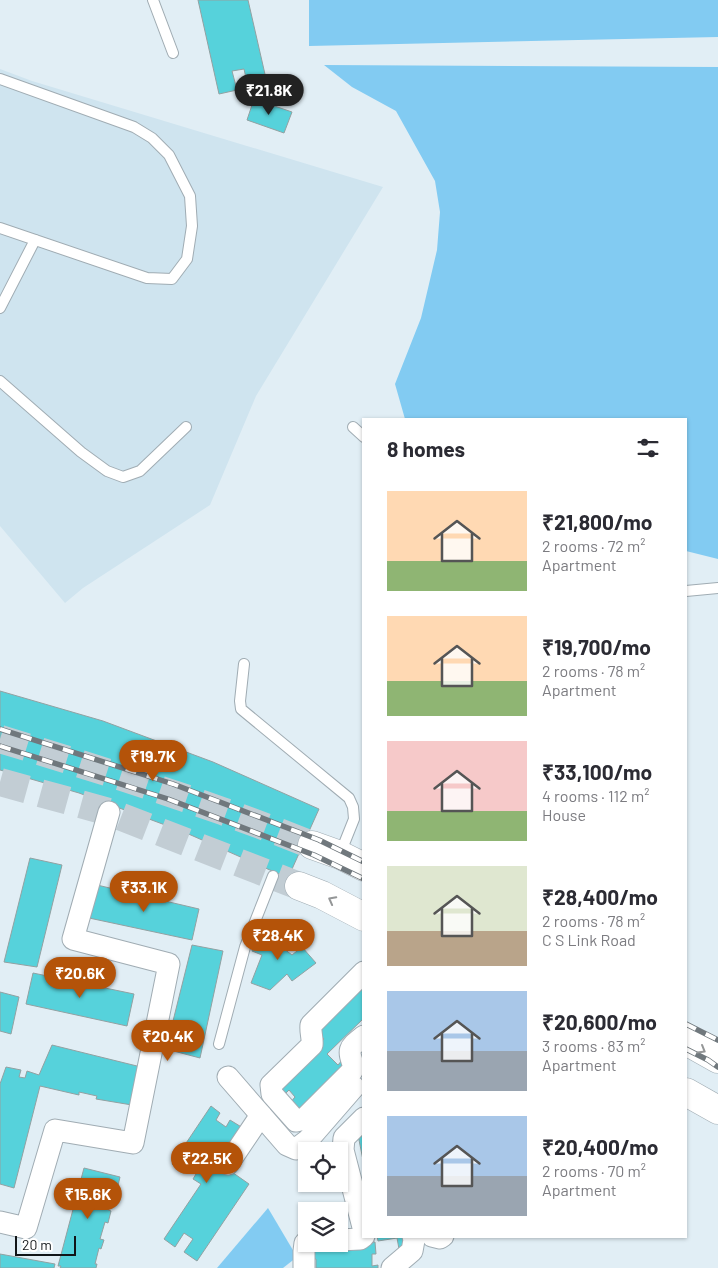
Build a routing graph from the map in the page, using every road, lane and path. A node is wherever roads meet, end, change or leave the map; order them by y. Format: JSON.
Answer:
{"nodes":[{"id":1,"x":153,"y":0,"type":"edge"},
{"id":2,"x":173,"y":53,"type":"dead end"},
{"id":3,"x":0,"y":79,"type":"edge"},
{"id":4,"x":0,"y":228,"type":"edge"},
{"id":5,"x":35,"y":240,"type":"junction"},
{"id":6,"x":0,"y":308,"type":"edge"},
{"id":7,"x":0,"y":381,"type":"edge"},
{"id":8,"x":353,"y":426,"type":"dead end"},
{"id":9,"x":186,"y":427,"type":"dead end"},
{"id":10,"x":362,"y":435,"type":"edge"},
{"id":11,"x":718,"y":588,"type":"edge"},
{"id":12,"x":687,"y":591,"type":"edge"},
{"id":13,"x":244,"y":664,"type":"dead end"},
{"id":14,"x":109,"y":812,"type":"dead end"},
{"id":15,"x":312,"y":845,"type":"tunnel mouth"},
{"id":16,"x":340,"y":855,"type":"junction"},
{"id":17,"x":362,"y":866,"type":"edge"},
{"id":18,"x":273,"y":876,"type":"dead end"},
{"id":19,"x":299,"y":886,"type":"tunnel mouth"},
{"id":20,"x":362,"y":915,"type":"edge"},
{"id":21,"x":362,"y":974,"type":"edge"},
{"id":22,"x":362,"y":1038,"type":"edge"},
{"id":23,"x":687,"y":1042,"type":"edge"},
{"id":24,"x":219,"y":1044,"type":"dead end"},
{"id":25,"x":718,"y":1059,"type":"edge"},
{"id":26,"x":228,"y":1077,"type":"dead end"},
{"id":27,"x":362,"y":1077,"type":"edge"},
{"id":28,"x":687,"y":1093,"type":"edge"},
{"id":29,"x":718,"y":1110,"type":"edge"},
{"id":30,"x":261,"y":1114,"type":"junction"},
{"id":31,"x":362,"y":1120,"type":"edge"},
{"id":32,"x":228,"y":1164,"type":"dead end"},
{"id":33,"x":0,"y":1222,"type":"edge"},
{"id":34,"x":362,"y":1224,"type":"edge"},
{"id":35,"x":362,"y":1238,"type":"edge"},
{"id":36,"x":414,"y":1238,"type":"edge"},
{"id":37,"x":348,"y":1240,"type":"edge"},
{"id":38,"x":304,"y":1252,"type":"edge"},
{"id":39,"x":304,"y":1268,"type":"edge"},
{"id":40,"x":392,"y":1268,"type":"edge"}],
"edges":[{"from":1,"to":2,"type":"lane"},
{"from":3,"to":5,"type":"lane"},
{"from":4,"to":5,"type":"lane"},
{"from":5,"to":6,"type":"lane"},
{"from":7,"to":9,"type":"lane"},
{"from":8,"to":10,"type":"lane"},
{"from":11,"to":12,"type":"lane"},
{"from":13,"to":16,"type":"lane"},
{"from":14,"to":33,"type":"street"},
{"from":15,"to":16,"type":"main road"},
{"from":16,"to":17,"type":"main road"},
{"from":18,"to":24,"type":"lane"},
{"from":20,"to":19,"type":"main road","one_way":true},
{"from":21,"to":22,"type":"street"},
{"from":23,"to":25,"type":"main road","one_way":true},
{"from":26,"to":30,"type":"street"},
{"from":27,"to":30,"type":"street"},
{"from":28,"to":29,"type":"main road"},
{"from":30,"to":32,"type":"street"},
{"from":31,"to":34,"type":"street"},
{"from":35,"to":37,"type":"street"},
{"from":36,"to":40,"type":"street"},
{"from":38,"to":39,"type":"street"}]}
